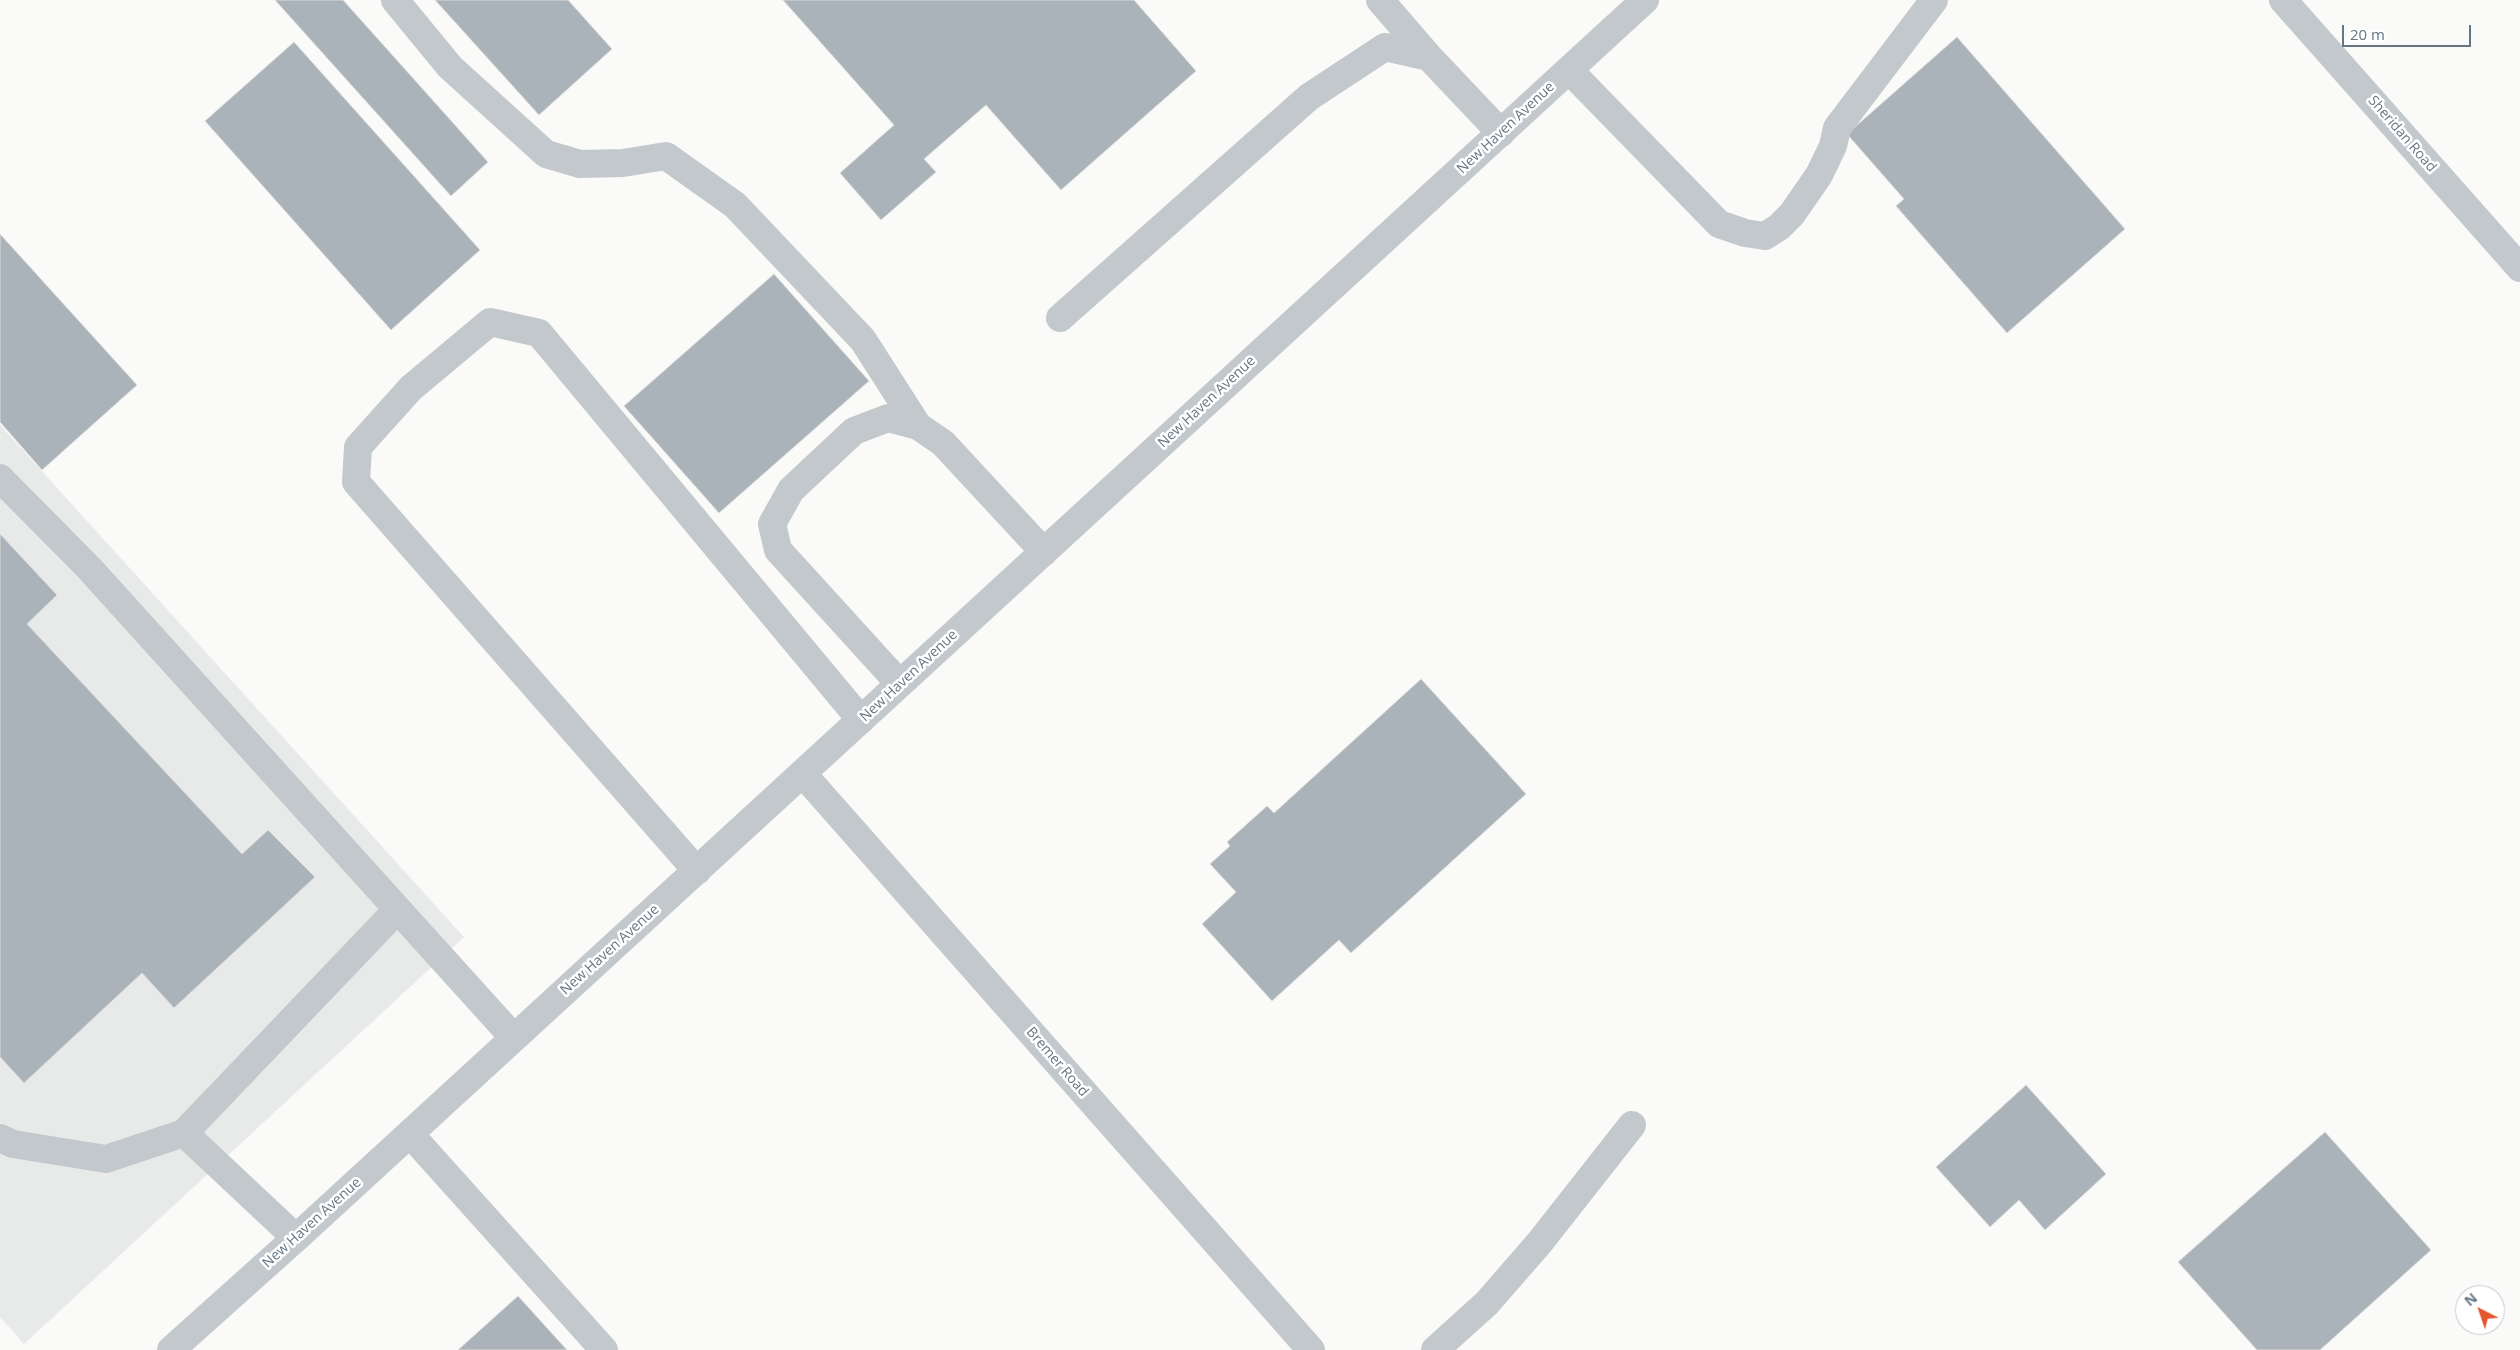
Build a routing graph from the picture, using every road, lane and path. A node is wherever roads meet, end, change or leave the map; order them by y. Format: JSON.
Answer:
{"nodes":[{"id":1,"x":395,"y":0,"type":"edge"},
{"id":2,"x":1380,"y":0,"type":"edge"},
{"id":3,"x":1645,"y":0,"type":"edge"},
{"id":4,"x":1934,"y":0,"type":"edge"},
{"id":5,"x":2283,"y":0,"type":"edge"},
{"id":6,"x":1429,"y":57,"type":"junction"},
{"id":7,"x":1569,"y":70,"type":"junction"},
{"id":8,"x":1501,"y":133,"type":"junction"},
{"id":9,"x":2520,"y":268,"type":"edge"},
{"id":10,"x":1060,"y":318,"type":"dead end"},
{"id":11,"x":918,"y":426,"type":"junction"},
{"id":12,"x":0,"y":478,"type":"edge"},
{"id":13,"x":1044,"y":552,"type":"junction"},
{"id":14,"x":900,"y":684,"type":"junction"},
{"id":15,"x":861,"y":720,"type":"junction"},
{"id":16,"x":803,"y":774,"type":"junction"},
{"id":17,"x":696,"y":871,"type":"junction"},
{"id":18,"x":397,"y":910,"type":"junction"},
{"id":19,"x":514,"y":1038,"type":"junction"},
{"id":20,"x":1632,"y":1125,"type":"dead end"},
{"id":21,"x":184,"y":1132,"type":"junction"},
{"id":22,"x":410,"y":1134,"type":"junction"},
{"id":23,"x":0,"y":1138,"type":"edge"},
{"id":24,"x":296,"y":1238,"type":"junction"},
{"id":25,"x":171,"y":1350,"type":"edge"},
{"id":26,"x":604,"y":1350,"type":"edge"},
{"id":27,"x":1311,"y":1350,"type":"edge"},
{"id":28,"x":1435,"y":1350,"type":"edge"}],
"edges":[{"from":1,"to":11,"type":"street"},
{"from":2,"to":6,"type":"street"},
{"from":3,"to":7,"type":"street","name":"New Haven Avenue"},
{"from":4,"to":7,"type":"street"},
{"from":5,"to":9,"type":"street","name":"Sheridan Road"},
{"from":6,"to":8,"type":"street"},
{"from":6,"to":10,"type":"street"},
{"from":7,"to":8,"type":"street","name":"New Haven Avenue"},
{"from":8,"to":13,"type":"street","name":"New Haven Avenue"},
{"from":11,"to":13,"type":"street"},
{"from":11,"to":14,"type":"street"},
{"from":12,"to":18,"type":"street"},
{"from":13,"to":14,"type":"street","name":"New Haven Avenue"},
{"from":14,"to":15,"type":"street","name":"New Haven Avenue"},
{"from":15,"to":16,"type":"street","name":"New Haven Avenue"},
{"from":15,"to":17,"type":"street"},
{"from":16,"to":17,"type":"street","name":"New Haven Avenue"},
{"from":16,"to":27,"type":"street","name":"Bremer Road"},
{"from":17,"to":19,"type":"street","name":"New Haven Avenue"},
{"from":18,"to":19,"type":"street"},
{"from":18,"to":21,"type":"street"},
{"from":19,"to":22,"type":"street","name":"New Haven Avenue"},
{"from":20,"to":28,"type":"street"},
{"from":21,"to":23,"type":"street"},
{"from":21,"to":24,"type":"street"},
{"from":22,"to":24,"type":"street","name":"New Haven Avenue"},
{"from":22,"to":26,"type":"street"},
{"from":24,"to":25,"type":"street","name":"New Haven Avenue"}]}
